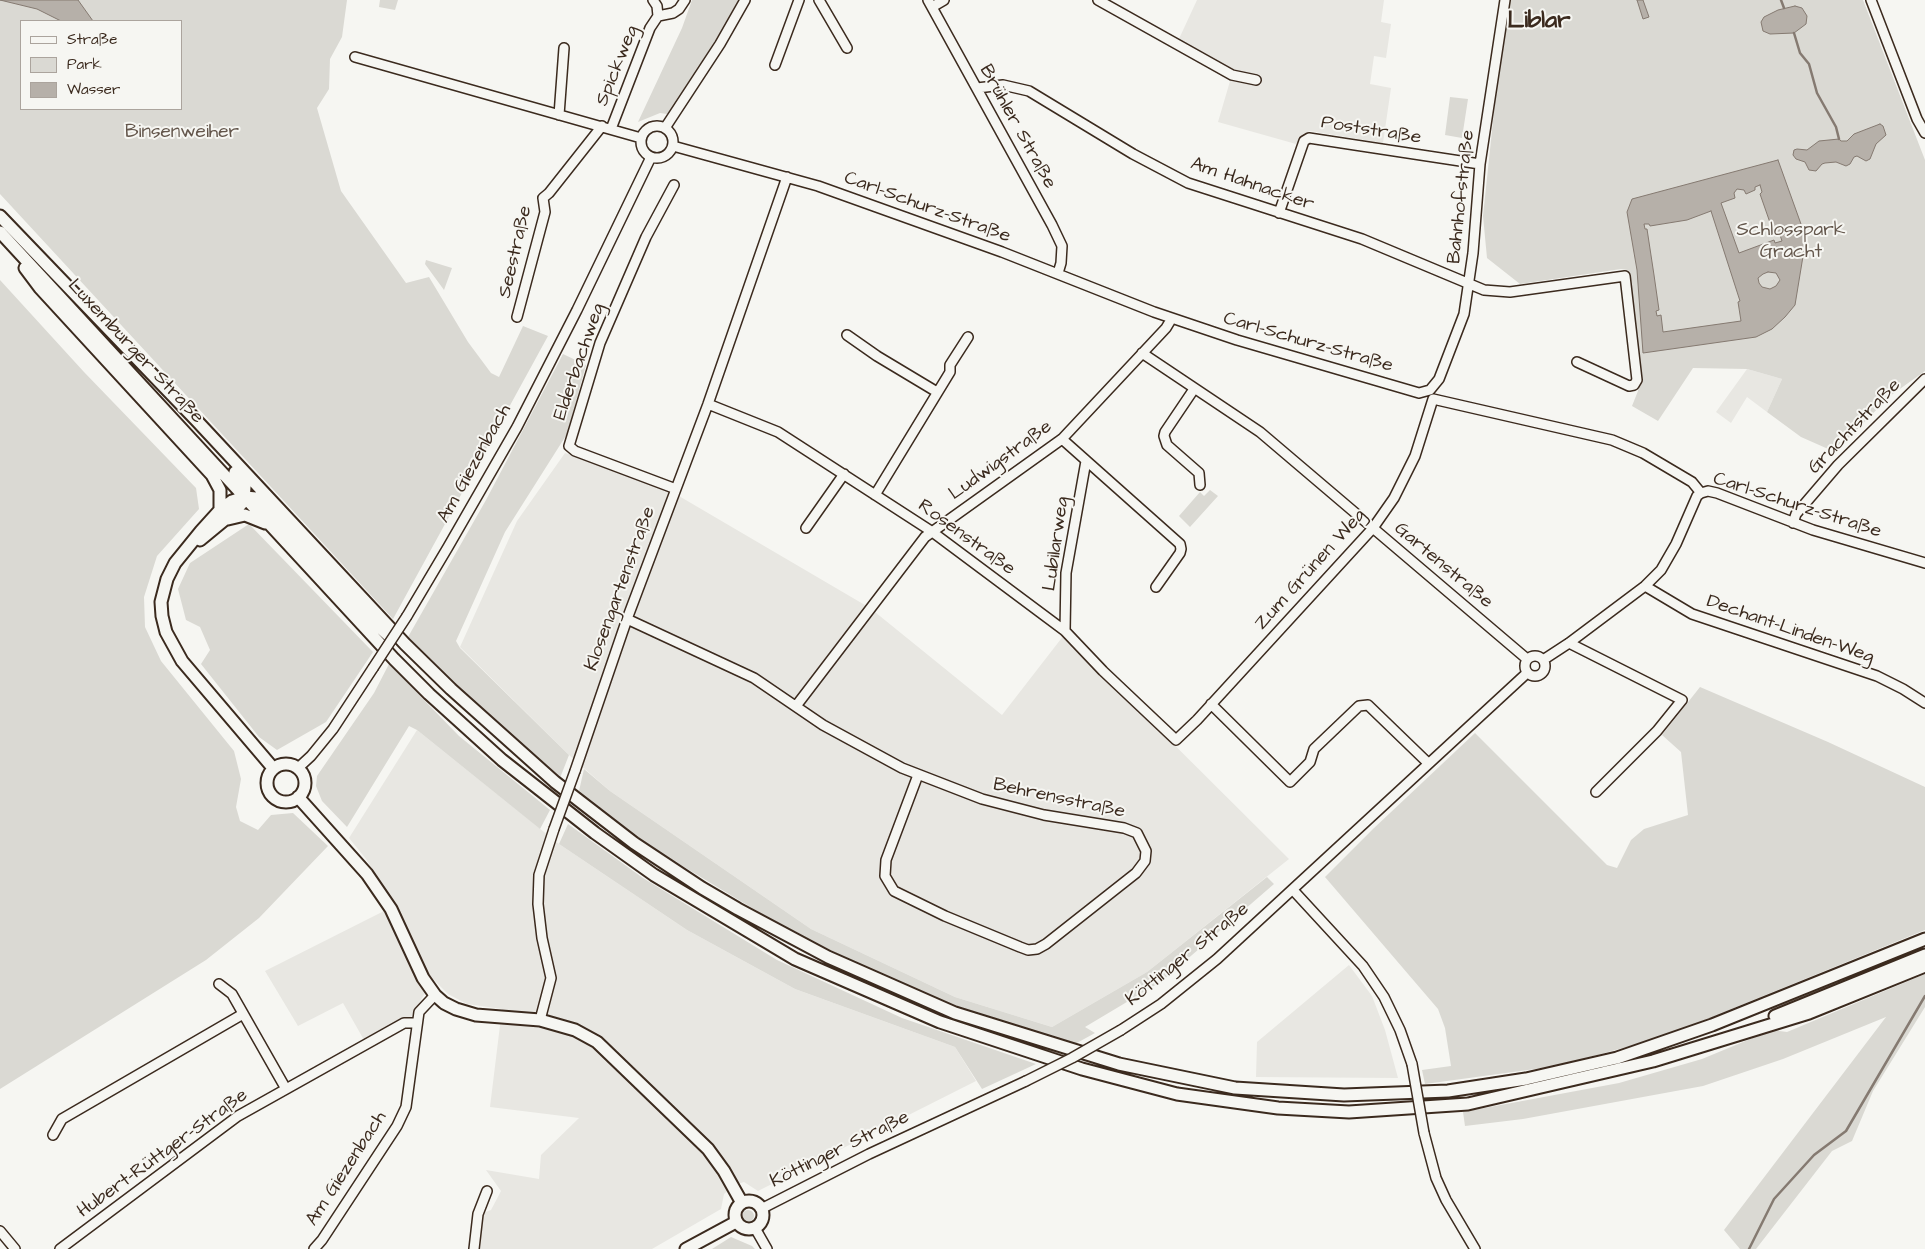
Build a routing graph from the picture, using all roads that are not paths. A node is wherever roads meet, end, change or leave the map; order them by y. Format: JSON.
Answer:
{"nodes":[{"id":1,"x":653,"y":0,"type":"edge"},
{"id":2,"x":685,"y":0,"type":"edge"},
{"id":3,"x":745,"y":0,"type":"edge"},
{"id":4,"x":799,"y":0,"type":"edge"},
{"id":5,"x":819,"y":0,"type":"edge"},
{"id":6,"x":944,"y":0,"type":"edge"},
{"id":7,"x":1098,"y":0,"type":"edge"},
{"id":8,"x":1504,"y":0,"type":"edge"},
{"id":9,"x":1871,"y":0,"type":"edge"},
{"id":10,"x":930,"y":3,"type":"edge"},
{"id":11,"x":658,"y":16,"type":"junction"},
{"id":12,"x":564,"y":48,"type":"dead end"},
{"id":13,"x":847,"y":48,"type":"dead end"},
{"id":14,"x":355,"y":57,"type":"dead end"},
{"id":15,"x":775,"y":65,"type":"dead end"},
{"id":16,"x":1256,"y":80,"type":"dead end"},
{"id":17,"x":977,"y":88,"type":"junction"},
{"id":18,"x":559,"y":115,"type":"junction"},
{"id":19,"x":606,"y":127,"type":"junction"},
{"id":20,"x":665,"y":128,"type":"junction"},
{"id":21,"x":1925,"y":134,"type":"edge"},
{"id":22,"x":641,"y":138,"type":"junction"},
{"id":23,"x":673,"y":146,"type":"junction"},
{"id":24,"x":651,"y":157,"type":"junction"},
{"id":25,"x":1480,"y":164,"type":"junction"},
{"id":26,"x":787,"y":177,"type":"junction"},
{"id":27,"x":674,"y":185,"type":"dead end"},
{"id":28,"x":1279,"y":213,"type":"junction"},
{"id":29,"x":0,"y":216,"type":"edge"},
{"id":30,"x":0,"y":232,"type":"edge"},
{"id":31,"x":14,"y":246,"type":"junction"},
{"id":32,"x":1058,"y":273,"type":"junction"},
{"id":33,"x":1469,"y":284,"type":"junction"},
{"id":34,"x":517,"y":316,"type":"dead end"},
{"id":35,"x":1172,"y":318,"type":"junction"},
{"id":36,"x":847,"y":335,"type":"dead end"},
{"id":37,"x":968,"y":337,"type":"dead end"},
{"id":38,"x":1142,"y":353,"type":"junction"},
{"id":39,"x":1576,"y":362,"type":"dead end"},
{"id":40,"x":1925,"y":380,"type":"edge"},
{"id":41,"x":1194,"y":389,"type":"junction"},
{"id":42,"x":937,"y":392,"type":"junction"},
{"id":43,"x":1432,"y":395,"type":"junction"},
{"id":44,"x":708,"y":404,"type":"junction"},
{"id":45,"x":197,"y":421,"type":"junction"},
{"id":46,"x":1062,"y":439,"type":"junction"},
{"id":47,"x":1086,"y":461,"type":"junction"},
{"id":48,"x":844,"y":474,"type":"junction"},
{"id":49,"x":1200,"y":485,"type":"dead end"},
{"id":50,"x":676,"y":489,"type":"junction"},
{"id":51,"x":1701,"y":492,"type":"junction"},
{"id":52,"x":875,"y":495,"type":"junction"},
{"id":53,"x":245,"y":497,"type":"junction"},
{"id":54,"x":223,"y":515,"type":"junction"},
{"id":55,"x":1793,"y":522,"type":"junction"},
{"id":56,"x":271,"y":526,"type":"junction"},
{"id":57,"x":806,"y":528,"type":"dead end"},
{"id":58,"x":1373,"y":528,"type":"junction"},
{"id":59,"x":931,"y":531,"type":"junction"},
{"id":60,"x":1925,"y":563,"type":"edge"},
{"id":61,"x":1645,"y":586,"type":"junction"},
{"id":62,"x":1156,"y":587,"type":"dead end"},
{"id":63,"x":627,"y":619,"type":"junction"},
{"id":64,"x":1065,"y":631,"type":"junction"},
{"id":65,"x":1569,"y":643,"type":"junction"},
{"id":66,"x":1527,"y":659,"type":"junction"},
{"id":67,"x":1543,"y":660,"type":"junction"},
{"id":68,"x":1527,"y":672,"type":"junction"},
{"id":69,"x":451,"y":689,"type":"junction"},
{"id":70,"x":1925,"y":703,"type":"edge"},
{"id":71,"x":1212,"y":704,"type":"junction"},
{"id":72,"x":796,"y":706,"type":"junction"},
{"id":73,"x":1176,"y":740,"type":"joint"},
{"id":74,"x":1428,"y":763,"type":"junction"},
{"id":75,"x":273,"y":768,"type":"junction"},
{"id":76,"x":298,"y":768,"type":"junction"},
{"id":77,"x":918,"y":775,"type":"junction"},
{"id":78,"x":1596,"y":792,"type":"dead end"},
{"id":79,"x":298,"y":797,"type":"junction"},
{"id":80,"x":1293,"y":890,"type":"junction"},
{"id":81,"x":1925,"y":939,"type":"edge"},
{"id":82,"x":1925,"y":955,"type":"edge"},
{"id":83,"x":1925,"y":966,"type":"edge"},
{"id":84,"x":219,"y":984,"type":"dead end"},
{"id":85,"x":435,"y":994,"type":"junction"},
{"id":86,"x":243,"y":1014,"type":"junction"},
{"id":87,"x":540,"y":1020,"type":"junction"},
{"id":88,"x":417,"y":1023,"type":"junction"},
{"id":89,"x":1653,"y":1061,"type":"junction"},
{"id":90,"x":286,"y":1089,"type":"junction"},
{"id":91,"x":53,"y":1135,"type":"dead end"},
{"id":92,"x":487,"y":1191,"type":"dead end"},
{"id":93,"x":742,"y":1203,"type":"junction"},
{"id":94,"x":761,"y":1209,"type":"junction"},
{"id":95,"x":736,"y":1222,"type":"junction"},
{"id":96,"x":755,"y":1228,"type":"junction"},
{"id":97,"x":0,"y":1231,"type":"edge"},
{"id":98,"x":15,"y":1249,"type":"edge"},
{"id":99,"x":60,"y":1249,"type":"edge"},
{"id":100,"x":314,"y":1249,"type":"edge"},
{"id":101,"x":474,"y":1249,"type":"edge"},
{"id":102,"x":686,"y":1249,"type":"edge"},
{"id":103,"x":766,"y":1249,"type":"edge"},
{"id":104,"x":1476,"y":1249,"type":"edge"}],
"edges":[{"from":1,"to":11,"type":"street","name":"Spickweg"},
{"from":2,"to":11,"type":"street","name":"Spickweg"},
{"from":3,"to":20,"type":"street"},
{"from":4,"to":15,"type":"street"},
{"from":5,"to":13,"type":"street"},
{"from":6,"to":10,"type":"street"},
{"from":7,"to":16,"type":"street"},
{"from":8,"to":25,"type":"street","name":"Bahnhofstraße"},
{"from":9,"to":21,"type":"street"},
{"from":10,"to":17,"type":"street","name":"Brühler Straße"},
{"from":11,"to":19,"type":"street","name":"Spickweg"},
{"from":12,"to":18,"type":"street"},
{"from":14,"to":18,"type":"street"},
{"from":17,"to":28,"type":"street","name":"Am Hahnacker"},
{"from":17,"to":32,"type":"street","name":"Brühler Straße"},
{"from":18,"to":19,"type":"street"},
{"from":19,"to":22,"type":"street"},
{"from":19,"to":34,"type":"street","name":"Seestraße"},
{"from":20,"to":22,"type":"street"},
{"from":20,"to":23,"type":"street"},
{"from":22,"to":24,"type":"street"},
{"from":23,"to":24,"type":"street"},
{"from":23,"to":26,"type":"street","name":"Carl-Schurz-Straße"},
{"from":24,"to":76,"type":"street","name":"Am Giezenbach","bridge":true},
{"from":25,"to":28,"type":"street","name":"Poststraße"},
{"from":25,"to":33,"type":"street","name":"Bahnhofstraße"},
{"from":26,"to":32,"type":"street","name":"Carl-Schurz-Straße"},
{"from":26,"to":44,"type":"street","name":"Klosengartenstraße"},
{"from":27,"to":50,"type":"street","name":"Elderbachweg"},
{"from":28,"to":33,"type":"street","name":"Am Hahnacker"},
{"from":29,"to":45,"type":"main road","name":"Luxemburger Straße"},
{"from":30,"to":31,"type":"main road","name":"Luxemburger Straße"},
{"from":31,"to":53,"type":"main road","name":"Luxemburger Straße"},
{"from":31,"to":54,"type":"main road"},
{"from":32,"to":35,"type":"street","name":"Carl-Schurz-Straße"},
{"from":33,"to":39,"type":"street","name":"Am Hahnacker"},
{"from":33,"to":43,"type":"street","name":"Bahnhofstraße"},
{"from":35,"to":38,"type":"street","name":"Ludwigstraße"},
{"from":35,"to":43,"type":"street","name":"Carl-Schurz-Straße"},
{"from":36,"to":42,"type":"street"},
{"from":37,"to":42,"type":"street"},
{"from":38,"to":41,"type":"street","name":"Gartenstraße"},
{"from":38,"to":46,"type":"street","name":"Ludwigstraße"},
{"from":40,"to":55,"type":"street","name":"Grachtstraße"},
{"from":41,"to":49,"type":"street"},
{"from":41,"to":58,"type":"street","name":"Gartenstraße"},
{"from":42,"to":52,"type":"street"},
{"from":43,"to":51,"type":"street","name":"Carl-Schurz-Straße"},
{"from":43,"to":58,"type":"street","name":"Zum Grünen Weg"},
{"from":44,"to":48,"type":"street","name":"Rosenstraße"},
{"from":44,"to":50,"type":"street","name":"Klosengartenstraße"},
{"from":45,"to":53,"type":"main road"},
{"from":45,"to":69,"type":"main road"},
{"from":46,"to":47,"type":"street"},
{"from":46,"to":59,"type":"street","name":"Ludwigstraße"},
{"from":47,"to":62,"type":"street"},
{"from":47,"to":64,"type":"street","name":"Lubilarweg"},
{"from":48,"to":52,"type":"street","name":"Rosenstraße"},
{"from":48,"to":57,"type":"street"},
{"from":50,"to":63,"type":"street","name":"Klosengartenstraße"},
{"from":51,"to":55,"type":"street","name":"Carl-Schurz-Straße"},
{"from":51,"to":61,"type":"street"},
{"from":52,"to":59,"type":"street","name":"Rosenstraße"},
{"from":53,"to":54,"type":"main road"},
{"from":53,"to":56,"type":"main road","name":"Luxemburger Straße"},
{"from":53,"to":69,"type":"main road"},
{"from":54,"to":56,"type":"main road"},
{"from":54,"to":75,"type":"main road"},
{"from":55,"to":60,"type":"street","name":"Carl-Schurz-Straße"},
{"from":56,"to":89,"type":"main road","name":"Luxemburger Straße"},
{"from":58,"to":66,"type":"street","name":"Gartenstraße"},
{"from":58,"to":71,"type":"street","name":"Zum Grünen Weg"},
{"from":59,"to":64,"type":"street","name":"Rosenstraße"},
{"from":59,"to":72,"type":"street","name":"Ludwigstraße"},
{"from":61,"to":65,"type":"street"},
{"from":61,"to":70,"type":"street","name":"Dechant-Linden-Weg"},
{"from":63,"to":72,"type":"street","name":"Behrensstraße"},
{"from":63,"to":87,"type":"street","name":"Klosengartenstraße","bridge":true},
{"from":64,"to":73,"type":"street","name":"Rosenstraße"},
{"from":65,"to":67,"type":"street"},
{"from":65,"to":78,"type":"street"},
{"from":66,"to":67,"type":"street"},
{"from":66,"to":68,"type":"street"},
{"from":67,"to":68,"type":"street"},
{"from":68,"to":74,"type":"street","name":"Köttinger Straße"},
{"from":69,"to":81,"type":"main road"},
{"from":71,"to":73,"type":"street","name":"Zum Grünen Weg"},
{"from":71,"to":74,"type":"street"},
{"from":72,"to":77,"type":"street","name":"Behrensstraße"},
{"from":74,"to":80,"type":"street","name":"Köttinger Straße"},
{"from":75,"to":76,"type":"main road"},
{"from":75,"to":79,"type":"main road"},
{"from":76,"to":79,"type":"main road"},
{"from":77,"to":77,"type":"street","name":"Behrensstraße"},
{"from":79,"to":85,"type":"main road"},
{"from":80,"to":94,"type":"street","name":"Köttinger Straße","bridge":true},
{"from":80,"to":104,"type":"street","bridge":true},
{"from":82,"to":89,"type":"main road"},
{"from":83,"to":89,"type":"main road"},
{"from":84,"to":86,"type":"street"},
{"from":85,"to":87,"type":"main road"},
{"from":85,"to":88,"type":"street","name":"Am Giezenbach"},
{"from":86,"to":90,"type":"street"},
{"from":86,"to":91,"type":"street"},
{"from":87,"to":93,"type":"main road"},
{"from":88,"to":90,"type":"street","name":"Hubert-Rüttger-Straße"},
{"from":88,"to":100,"type":"street","name":"Am Giezenbach"},
{"from":90,"to":99,"type":"street","name":"Hubert-Rüttger-Straße"},
{"from":92,"to":101,"type":"street"},
{"from":93,"to":94,"type":"main road"},
{"from":93,"to":95,"type":"main road"},
{"from":94,"to":96,"type":"main road"},
{"from":95,"to":96,"type":"main road"},
{"from":95,"to":102,"type":"main road"},
{"from":96,"to":103,"type":"street"},
{"from":97,"to":98,"type":"street"}]}
